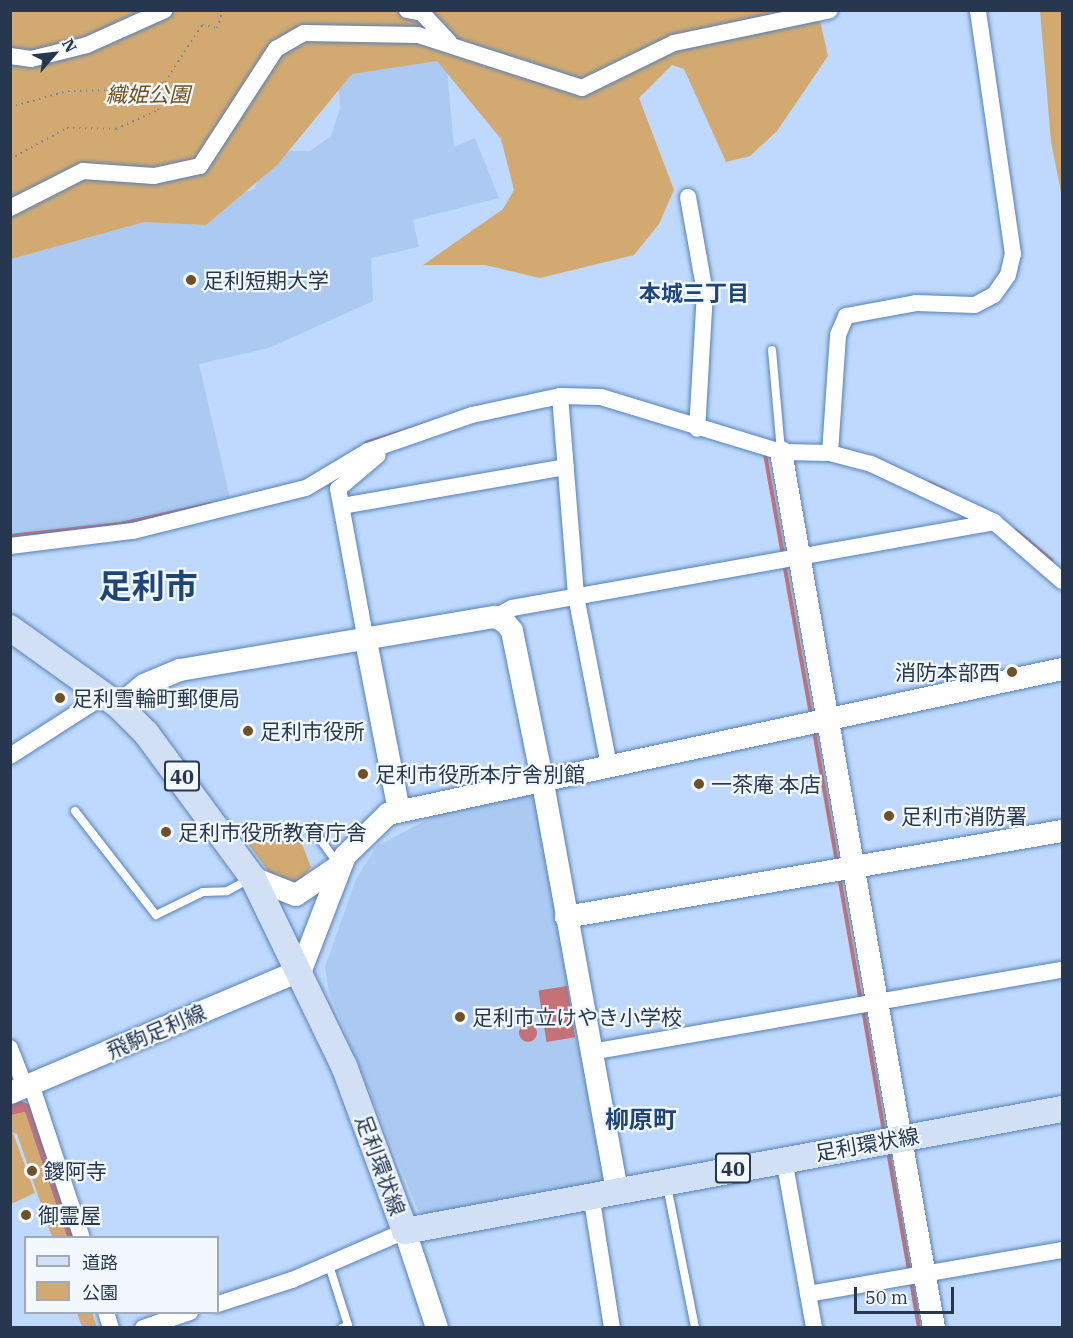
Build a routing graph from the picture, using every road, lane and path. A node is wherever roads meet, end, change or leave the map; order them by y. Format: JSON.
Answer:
{"nodes":[{"id":1,"x":165,"y":10,"type":"edge"},
{"id":2,"x":223,"y":10,"type":"edge"},
{"id":3,"x":407,"y":10,"type":"edge"},
{"id":4,"x":830,"y":10,"type":"edge"},
{"id":5,"x":978,"y":10,"type":"edge"},
{"id":6,"x":450,"y":43,"type":"junction"},
{"id":7,"x":10,"y":56,"type":"edge"},
{"id":8,"x":165,"y":82,"type":"junction"},
{"id":9,"x":10,"y":107,"type":"edge"},
{"id":10,"x":10,"y":159,"type":"edge"},
{"id":11,"x":688,"y":197,"type":"dead end"},
{"id":12,"x":10,"y":208,"type":"edge"},
{"id":13,"x":772,"y":350,"type":"dead end"},
{"id":14,"x":560,"y":396,"type":"junction"},
{"id":15,"x":697,"y":429,"type":"junction"},
{"id":16,"x":392,"y":442,"type":"junction"},
{"id":17,"x":781,"y":452,"type":"junction"},
{"id":18,"x":830,"y":453,"type":"junction"},
{"id":19,"x":566,"y":467,"type":"junction"},
{"id":20,"x":342,"y":506,"type":"junction"},
{"id":21,"x":994,"y":522,"type":"junction"},
{"id":22,"x":10,"y":546,"type":"edge"},
{"id":23,"x":799,"y":556,"type":"junction"},
{"id":24,"x":1062,"y":581,"type":"edge"},
{"id":25,"x":576,"y":596,"type":"junction"},
{"id":26,"x":495,"y":617,"type":"junction"},
{"id":27,"x":10,"y":628,"type":"edge"},
{"id":28,"x":366,"y":641,"type":"junction"},
{"id":29,"x":1062,"y":669,"type":"edge"},
{"id":30,"x":112,"y":701,"type":"junction"},
{"id":31,"x":827,"y":719,"type":"junction"},
{"id":32,"x":10,"y":756,"type":"edge"},
{"id":33,"x":609,"y":765,"type":"junction"},
{"id":34,"x":542,"y":778,"type":"junction"},
{"id":35,"x":399,"y":810,"type":"junction"},
{"id":36,"x":75,"y":811,"type":"dead end"},
{"id":37,"x":314,"y":831,"type":"dead end"},
{"id":38,"x":1062,"y":831,"type":"edge"},
{"id":39,"x":340,"y":866,"type":"junction"},
{"id":40,"x":855,"y":867,"type":"junction"},
{"id":41,"x":253,"y":878,"type":"junction"},
{"id":42,"x":566,"y":917,"type":"junction"},
{"id":43,"x":301,"y":969,"type":"junction"},
{"id":44,"x":1062,"y":970,"type":"edge"},
{"id":45,"x":878,"y":1002,"type":"junction"},
{"id":46,"x":10,"y":1048,"type":"edge"},
{"id":47,"x":591,"y":1053,"type":"junction"},
{"id":48,"x":22,"y":1088,"type":"edge"},
{"id":49,"x":1062,"y":1109,"type":"edge"},
{"id":50,"x":900,"y":1138,"type":"junction"},
{"id":51,"x":784,"y":1159,"type":"junction"},
{"id":52,"x":666,"y":1180,"type":"junction"},
{"id":53,"x":617,"y":1189,"type":"junction"},
{"id":54,"x":591,"y":1194,"type":"junction"},
{"id":55,"x":405,"y":1231,"type":"junction"},
{"id":56,"x":81,"y":1236,"type":"edge"},
{"id":57,"x":1062,"y":1250,"type":"edge"},
{"id":58,"x":328,"y":1262,"type":"junction"},
{"id":59,"x":924,"y":1273,"type":"junction"},
{"id":60,"x":808,"y":1294,"type":"junction"},
{"id":61,"x":219,"y":1304,"type":"edge"},
{"id":62,"x":184,"y":1314,"type":"edge"},
{"id":63,"x":142,"y":1328,"type":"edge"},
{"id":64,"x":342,"y":1328,"type":"edge"},
{"id":65,"x":437,"y":1328,"type":"edge"},
{"id":66,"x":612,"y":1328,"type":"edge"},
{"id":67,"x":694,"y":1328,"type":"edge"},
{"id":68,"x":814,"y":1328,"type":"edge"},
{"id":69,"x":934,"y":1328,"type":"edge"}],
"edges":[{"from":1,"to":7,"type":"street"},
{"from":2,"to":8,"type":"path"},
{"from":3,"to":6,"type":"street"},
{"from":4,"to":6,"type":"street"},
{"from":5,"to":18,"type":"street"},
{"from":6,"to":12,"type":"street"},
{"from":8,"to":9,"type":"path"},
{"from":8,"to":10,"type":"path"},
{"from":11,"to":15,"type":"street"},
{"from":13,"to":17,"type":"lane"},
{"from":14,"to":15,"type":"street"},
{"from":14,"to":16,"type":"street"},
{"from":14,"to":19,"type":"street"},
{"from":15,"to":17,"type":"street"},
{"from":16,"to":20,"type":"street"},
{"from":16,"to":22,"type":"street"},
{"from":17,"to":18,"type":"street"},
{"from":17,"to":23,"type":"street"},
{"from":18,"to":21,"type":"street"},
{"from":19,"to":20,"type":"street"},
{"from":19,"to":25,"type":"street"},
{"from":20,"to":28,"type":"street"},
{"from":21,"to":23,"type":"street"},
{"from":21,"to":24,"type":"street"},
{"from":23,"to":25,"type":"street"},
{"from":23,"to":31,"type":"street"},
{"from":25,"to":26,"type":"street"},
{"from":25,"to":33,"type":"street"},
{"from":26,"to":28,"type":"street"},
{"from":26,"to":34,"type":"street"},
{"from":27,"to":30,"type":"main road","name":"足利環状線","number":"40"},
{"from":28,"to":30,"type":"street"},
{"from":28,"to":35,"type":"street"},
{"from":29,"to":31,"type":"street"},
{"from":30,"to":32,"type":"street"},
{"from":30,"to":41,"type":"main road","name":"足利環状線","number":"40"},
{"from":31,"to":33,"type":"street"},
{"from":31,"to":40,"type":"street"},
{"from":33,"to":34,"type":"street"},
{"from":34,"to":35,"type":"street"},
{"from":34,"to":42,"type":"street"},
{"from":35,"to":39,"type":"street"},
{"from":36,"to":41,"type":"lane"},
{"from":37,"to":39,"type":"lane"},
{"from":38,"to":40,"type":"street"},
{"from":39,"to":41,"type":"street"},
{"from":39,"to":43,"type":"street"},
{"from":40,"to":42,"type":"street"},
{"from":40,"to":45,"type":"street"},
{"from":41,"to":43,"type":"main road","name":"足利環状線","number":"40"},
{"from":42,"to":47,"type":"street"},
{"from":43,"to":48,"type":"street","name":"飛駒足利線"},
{"from":43,"to":55,"type":"main road","name":"足利環状線","number":"40"},
{"from":44,"to":45,"type":"street"},
{"from":45,"to":47,"type":"street"},
{"from":45,"to":50,"type":"street"},
{"from":46,"to":48,"type":"street"},
{"from":47,"to":53,"type":"street"},
{"from":48,"to":56,"type":"street"},
{"from":49,"to":50,"type":"main road","name":"足利環状線","number":"40"},
{"from":50,"to":51,"type":"main road","name":"足利環状線","number":"40"},
{"from":50,"to":59,"type":"street"},
{"from":51,"to":52,"type":"main road","name":"足利環状線","number":"40"},
{"from":51,"to":60,"type":"street"},
{"from":52,"to":53,"type":"main road","name":"足利環状線","number":"40"},
{"from":52,"to":67,"type":"lane"},
{"from":53,"to":54,"type":"main road","name":"足利環状線","number":"40"},
{"from":54,"to":55,"type":"main road","name":"足利環状線","number":"40"},
{"from":54,"to":66,"type":"street"},
{"from":55,"to":58,"type":"street"},
{"from":55,"to":65,"type":"street"},
{"from":57,"to":59,"type":"street"},
{"from":58,"to":61,"type":"street"},
{"from":58,"to":64,"type":"lane"},
{"from":59,"to":60,"type":"street"},
{"from":59,"to":69,"type":"street"},
{"from":60,"to":68,"type":"street"},
{"from":62,"to":63,"type":"street"}]}
